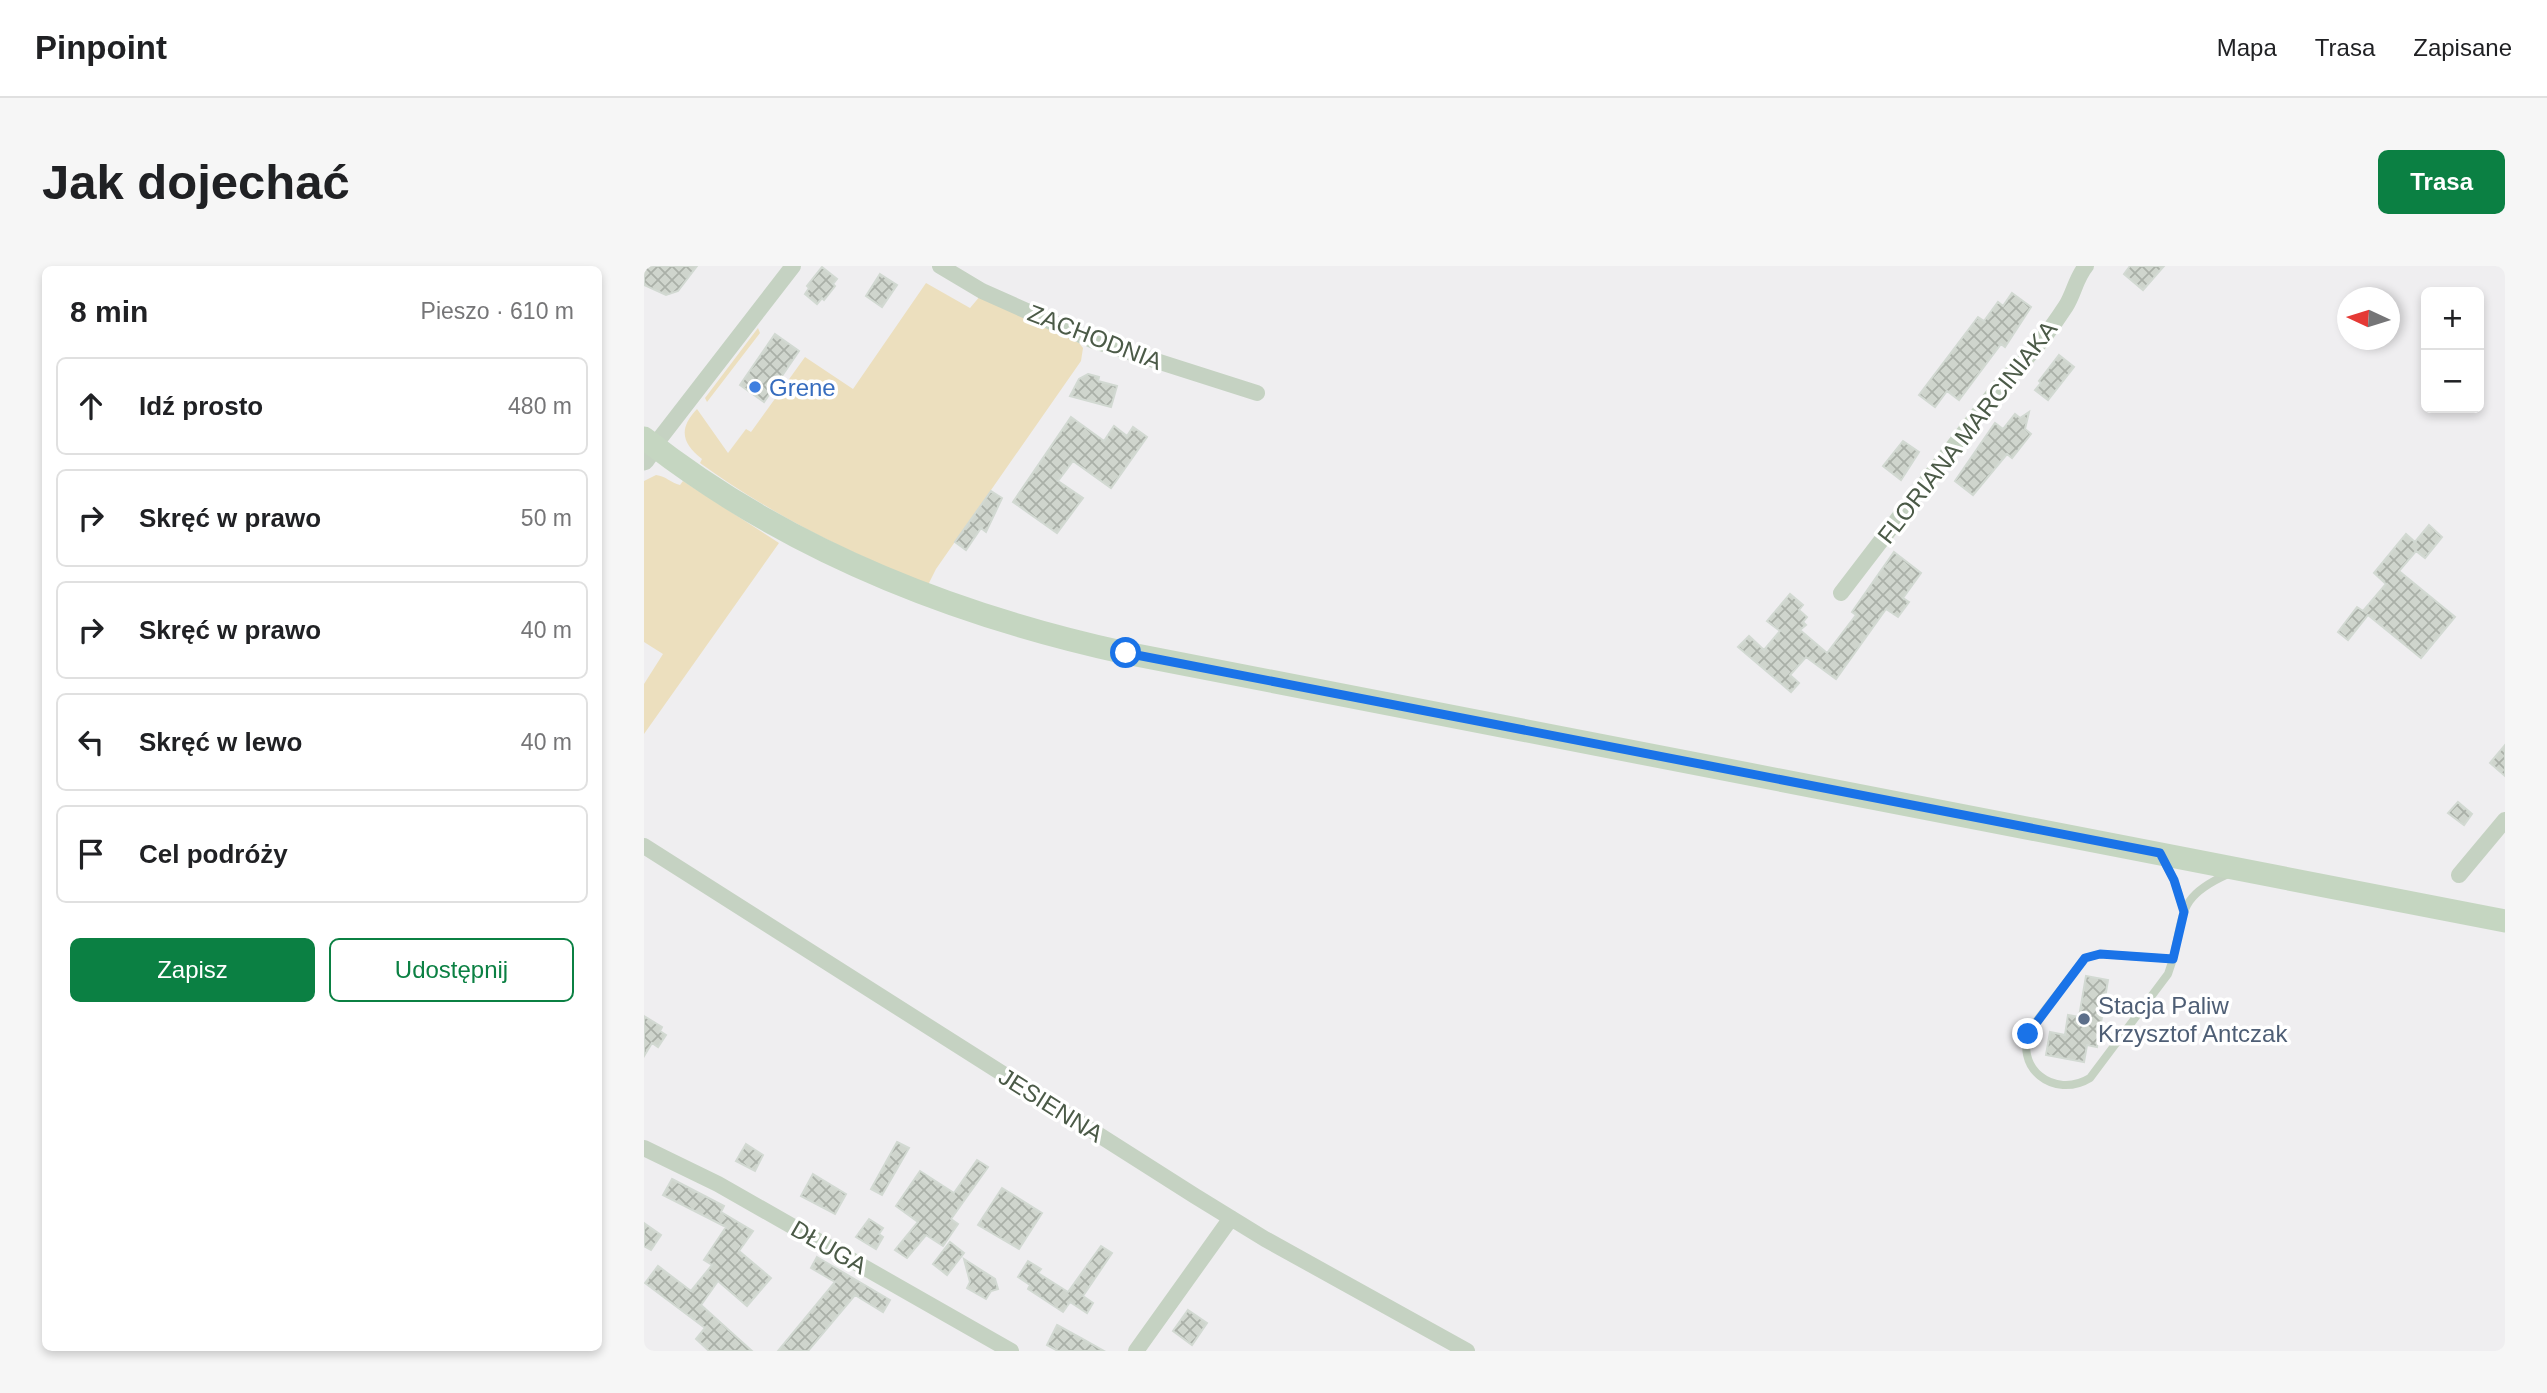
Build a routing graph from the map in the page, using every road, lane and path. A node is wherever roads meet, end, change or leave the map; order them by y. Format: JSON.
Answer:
{"nodes":[{"id":1,"x":793,"y":266,"type":"edge"},
{"id":2,"x":940,"y":266,"type":"edge"},
{"id":3,"x":2086,"y":266,"type":"edge"},
{"id":4,"x":1257,"y":393,"type":"dead end"},
{"id":5,"x":647,"y":448,"type":"edge"},
{"id":6,"x":1841,"y":593,"type":"dead end"},
{"id":7,"x":2505,"y":820,"type":"edge"},
{"id":8,"x":644,"y":846,"type":"edge"},
{"id":9,"x":2160,"y":853,"type":"junction"},
{"id":10,"x":2240,"y":869,"type":"junction"},
{"id":11,"x":2459,"y":875,"type":"dead end"},
{"id":12,"x":2184,"y":912,"type":"junction"},
{"id":13,"x":2505,"y":921,"type":"edge"},
{"id":14,"x":2173,"y":959,"type":"junction"},
{"id":15,"x":644,"y":1148,"type":"edge"},
{"id":16,"x":1231,"y":1218,"type":"junction"},
{"id":17,"x":1011,"y":1351,"type":"edge"},
{"id":18,"x":1136,"y":1351,"type":"edge"},
{"id":19,"x":1467,"y":1351,"type":"edge"}],
"edges":[{"from":1,"to":5,"type":"street"},
{"from":2,"to":4,"type":"street","name":"ZACHODNIA"},
{"from":3,"to":6,"type":"street","name":"FLORIANA MARCINIAKA"},
{"from":5,"to":9,"type":"main road"},
{"from":7,"to":11,"type":"street"},
{"from":8,"to":16,"type":"street","name":"JESIENNA"},
{"from":9,"to":10,"type":"main road"},
{"from":9,"to":12,"type":"lane"},
{"from":10,"to":12,"type":"lane"},
{"from":10,"to":13,"type":"main road"},
{"from":12,"to":14,"type":"lane"},
{"from":14,"to":14,"type":"lane"},
{"from":15,"to":17,"type":"street","name":"DŁUGA"},
{"from":16,"to":18,"type":"street"},
{"from":16,"to":19,"type":"street","name":"JESIENNA"}]}
